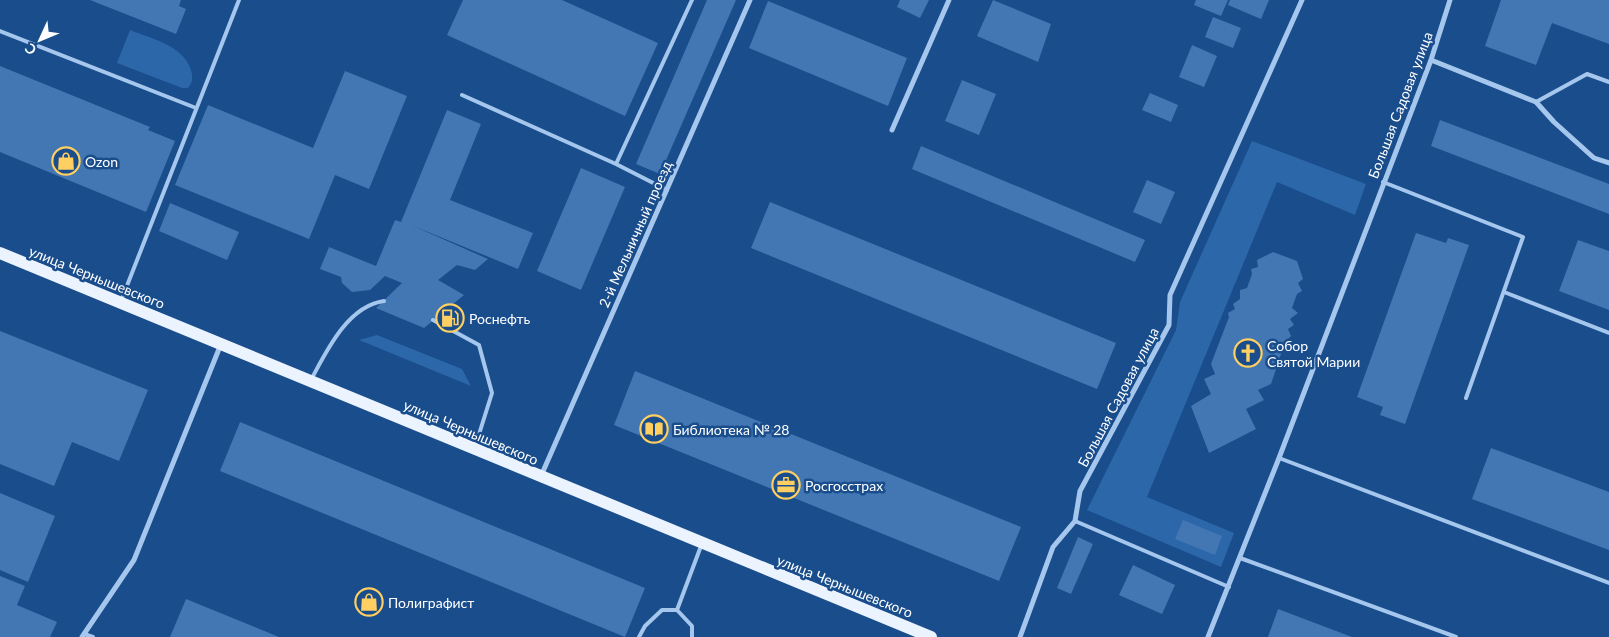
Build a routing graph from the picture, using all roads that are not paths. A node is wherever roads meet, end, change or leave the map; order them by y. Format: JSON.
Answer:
{"nodes":[{"id":1,"x":239,"y":0,"type":"edge"},
{"id":2,"x":692,"y":0,"type":"edge"},
{"id":3,"x":750,"y":0,"type":"edge"},
{"id":4,"x":949,"y":0,"type":"edge"},
{"id":5,"x":1302,"y":0,"type":"edge"},
{"id":6,"x":1450,"y":0,"type":"edge"},
{"id":7,"x":0,"y":31,"type":"edge"},
{"id":8,"x":1431,"y":60,"type":"junction"},
{"id":9,"x":1609,"y":82,"type":"edge"},
{"id":10,"x":462,"y":95,"type":"dead end"},
{"id":11,"x":1536,"y":102,"type":"junction"},
{"id":12,"x":196,"y":108,"type":"junction"},
{"id":13,"x":892,"y":130,"type":"dead end"},
{"id":14,"x":1609,"y":163,"type":"edge"},
{"id":15,"x":616,"y":164,"type":"junction"},
{"id":16,"x":1383,"y":182,"type":"junction"},
{"id":17,"x":667,"y":190,"type":"junction"},
{"id":18,"x":0,"y":253,"type":"edge"},
{"id":19,"x":1504,"y":292,"type":"junction"},
{"id":20,"x":384,"y":301,"type":"dead end"},
{"id":21,"x":120,"y":303,"type":"junction"},
{"id":22,"x":433,"y":320,"type":"dead end"},
{"id":23,"x":1609,"y":333,"type":"edge"},
{"id":24,"x":221,"y":344,"type":"junction"},
{"id":25,"x":310,"y":381,"type":"junction"},
{"id":26,"x":1466,"y":398,"type":"dead end"},
{"id":27,"x":474,"y":450,"type":"junction"},
{"id":28,"x":1280,"y":458,"type":"junction"},
{"id":29,"x":540,"y":477,"type":"junction"},
{"id":30,"x":1075,"y":520,"type":"junction"},
{"id":31,"x":702,"y":544,"type":"junction"},
{"id":32,"x":1240,"y":558,"type":"junction"},
{"id":33,"x":1609,"y":583,"type":"edge"},
{"id":34,"x":1229,"y":586,"type":"junction"},
{"id":35,"x":676,"y":610,"type":"junction"},
{"id":36,"x":83,"y":635,"type":"edge"},
{"id":37,"x":93,"y":637,"type":"edge"},
{"id":38,"x":639,"y":637,"type":"edge"},
{"id":39,"x":692,"y":637,"type":"edge"},
{"id":40,"x":930,"y":637,"type":"edge"},
{"id":41,"x":1020,"y":637,"type":"edge"},
{"id":42,"x":1208,"y":637,"type":"edge"},
{"id":43,"x":1456,"y":637,"type":"edge"}],
"edges":[{"from":1,"to":12,"type":"lane"},
{"from":2,"to":15,"type":"lane"},
{"from":3,"to":17,"type":"street","name":"2-й Мельничный проезд"},
{"from":4,"to":13,"type":"street"},
{"from":5,"to":30,"type":"street","name":"Большая Садовая улица"},
{"from":6,"to":8,"type":"street","name":"Большая Садовая улица"},
{"from":7,"to":12,"type":"lane"},
{"from":8,"to":11,"type":"street"},
{"from":8,"to":16,"type":"street","name":"Большая Садовая улица"},
{"from":9,"to":11,"type":"lane"},
{"from":10,"to":15,"type":"lane"},
{"from":11,"to":14,"type":"street"},
{"from":12,"to":21,"type":"lane"},
{"from":15,"to":17,"type":"lane"},
{"from":16,"to":19,"type":"lane"},
{"from":16,"to":28,"type":"street","name":"Большая Садовая улица"},
{"from":17,"to":29,"type":"street","name":"2-й Мельничный проезд"},
{"from":18,"to":21,"type":"main road","name":"улица Чернышевского"},
{"from":19,"to":23,"type":"lane"},
{"from":19,"to":26,"type":"lane"},
{"from":20,"to":25,"type":"lane"},
{"from":21,"to":24,"type":"main road","name":"улица Чернышевского"},
{"from":22,"to":27,"type":"lane"},
{"from":24,"to":25,"type":"main road","name":"улица Чернышевского"},
{"from":24,"to":36,"type":"street"},
{"from":25,"to":27,"type":"main road","name":"улица Чернышевского"},
{"from":27,"to":29,"type":"main road","name":"улица Чернышевского"},
{"from":28,"to":32,"type":"street","name":"Большая Садовая улица"},
{"from":28,"to":33,"type":"lane"},
{"from":29,"to":31,"type":"main road","name":"улица Чернышевского"},
{"from":30,"to":34,"type":"lane"},
{"from":30,"to":41,"type":"street","name":"Большая Садовая улица"},
{"from":31,"to":35,"type":"lane"},
{"from":31,"to":40,"type":"main road","name":"улица Чернышевского"},
{"from":32,"to":34,"type":"street","name":"Большая Садовая улица"},
{"from":32,"to":43,"type":"lane"},
{"from":34,"to":42,"type":"street","name":"Большая Садовая улица"},
{"from":35,"to":38,"type":"lane"},
{"from":35,"to":39,"type":"lane"},
{"from":36,"to":37,"type":"lane"}]}
